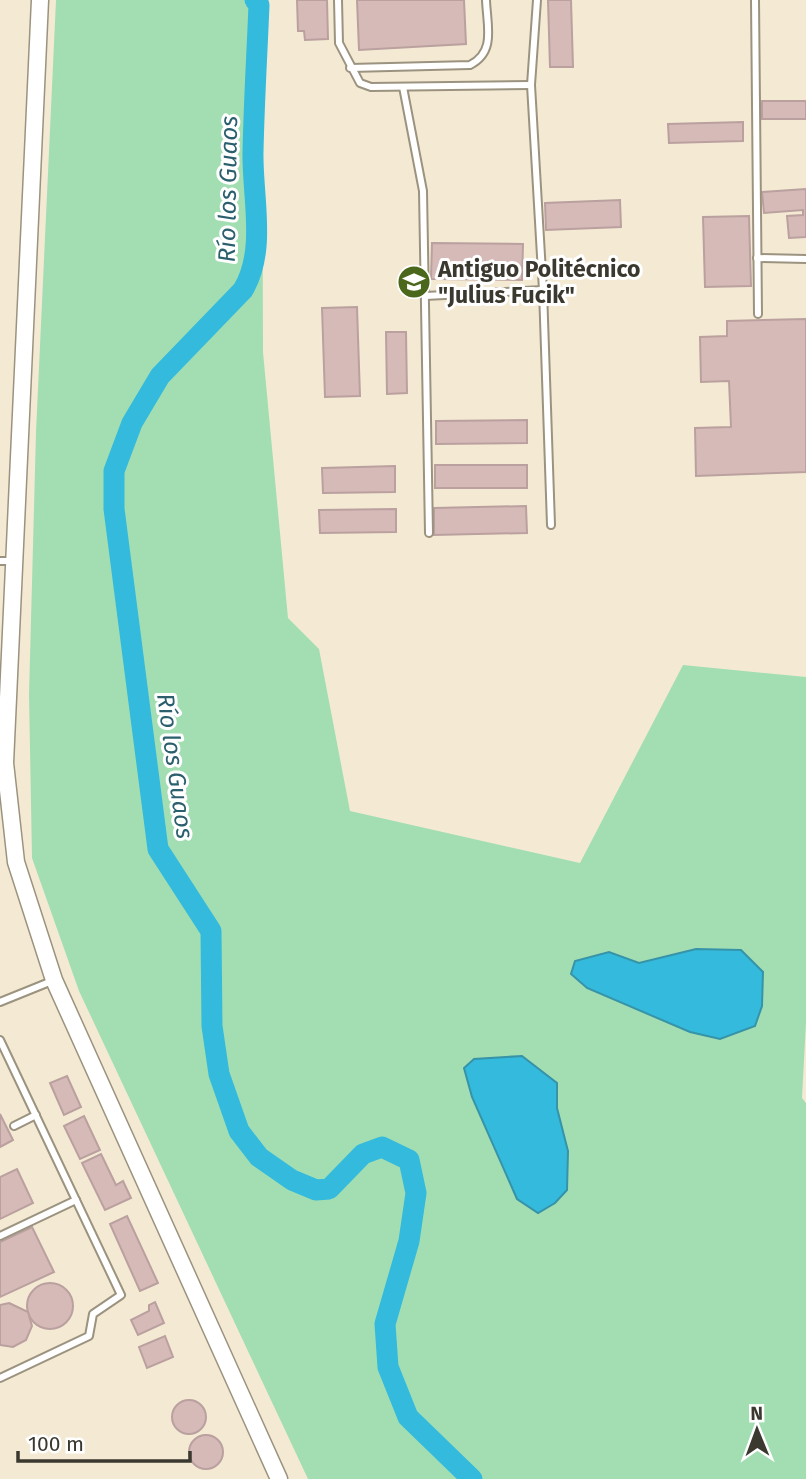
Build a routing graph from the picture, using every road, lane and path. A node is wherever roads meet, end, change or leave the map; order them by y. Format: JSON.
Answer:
{"nodes":[{"id":1,"x":40,"y":0,"type":"edge"},
{"id":2,"x":338,"y":0,"type":"edge"},
{"id":3,"x":486,"y":0,"type":"edge"},
{"id":4,"x":537,"y":0,"type":"edge"},
{"id":5,"x":755,"y":0,"type":"edge"},
{"id":6,"x":350,"y":68,"type":"junction"},
{"id":7,"x":531,"y":85,"type":"junction"},
{"id":8,"x":403,"y":87,"type":"junction"},
{"id":9,"x":758,"y":258,"type":"junction"},
{"id":10,"x":806,"y":259,"type":"edge"},
{"id":11,"x":544,"y":290,"type":"junction"},
{"id":12,"x":425,"y":296,"type":"junction"},
{"id":13,"x":758,"y":314,"type":"dead end"},
{"id":14,"x":551,"y":525,"type":"dead end"},
{"id":15,"x":429,"y":533,"type":"dead end"},
{"id":16,"x":7,"y":561,"type":"edge"},
{"id":17,"x":54,"y":980,"type":"junction"},
{"id":18,"x":0,"y":1002,"type":"edge"},
{"id":19,"x":0,"y":1040,"type":"edge"},
{"id":20,"x":36,"y":1115,"type":"junction"},
{"id":21,"x":14,"y":1126,"type":"dead end"},
{"id":22,"x":76,"y":1200,"type":"junction"},
{"id":23,"x":0,"y":1236,"type":"edge"},
{"id":24,"x":0,"y":1378,"type":"edge"},
{"id":25,"x":279,"y":1479,"type":"edge"}],
"edges":[{"from":1,"to":16,"type":"street"},
{"from":2,"to":6,"type":"lane"},
{"from":3,"to":6,"type":"lane"},
{"from":4,"to":7,"type":"lane"},
{"from":5,"to":9,"type":"lane"},
{"from":6,"to":8,"type":"lane"},
{"from":7,"to":8,"type":"lane"},
{"from":7,"to":11,"type":"lane"},
{"from":8,"to":12,"type":"lane"},
{"from":9,"to":10,"type":"lane"},
{"from":9,"to":13,"type":"lane"},
{"from":11,"to":12,"type":"lane"},
{"from":11,"to":14,"type":"lane"},
{"from":12,"to":15,"type":"lane"},
{"from":16,"to":17,"type":"street"},
{"from":17,"to":18,"type":"lane"},
{"from":17,"to":25,"type":"street"},
{"from":19,"to":20,"type":"lane"},
{"from":20,"to":21,"type":"lane"},
{"from":20,"to":22,"type":"lane"},
{"from":22,"to":23,"type":"lane"},
{"from":22,"to":24,"type":"lane"}]}
